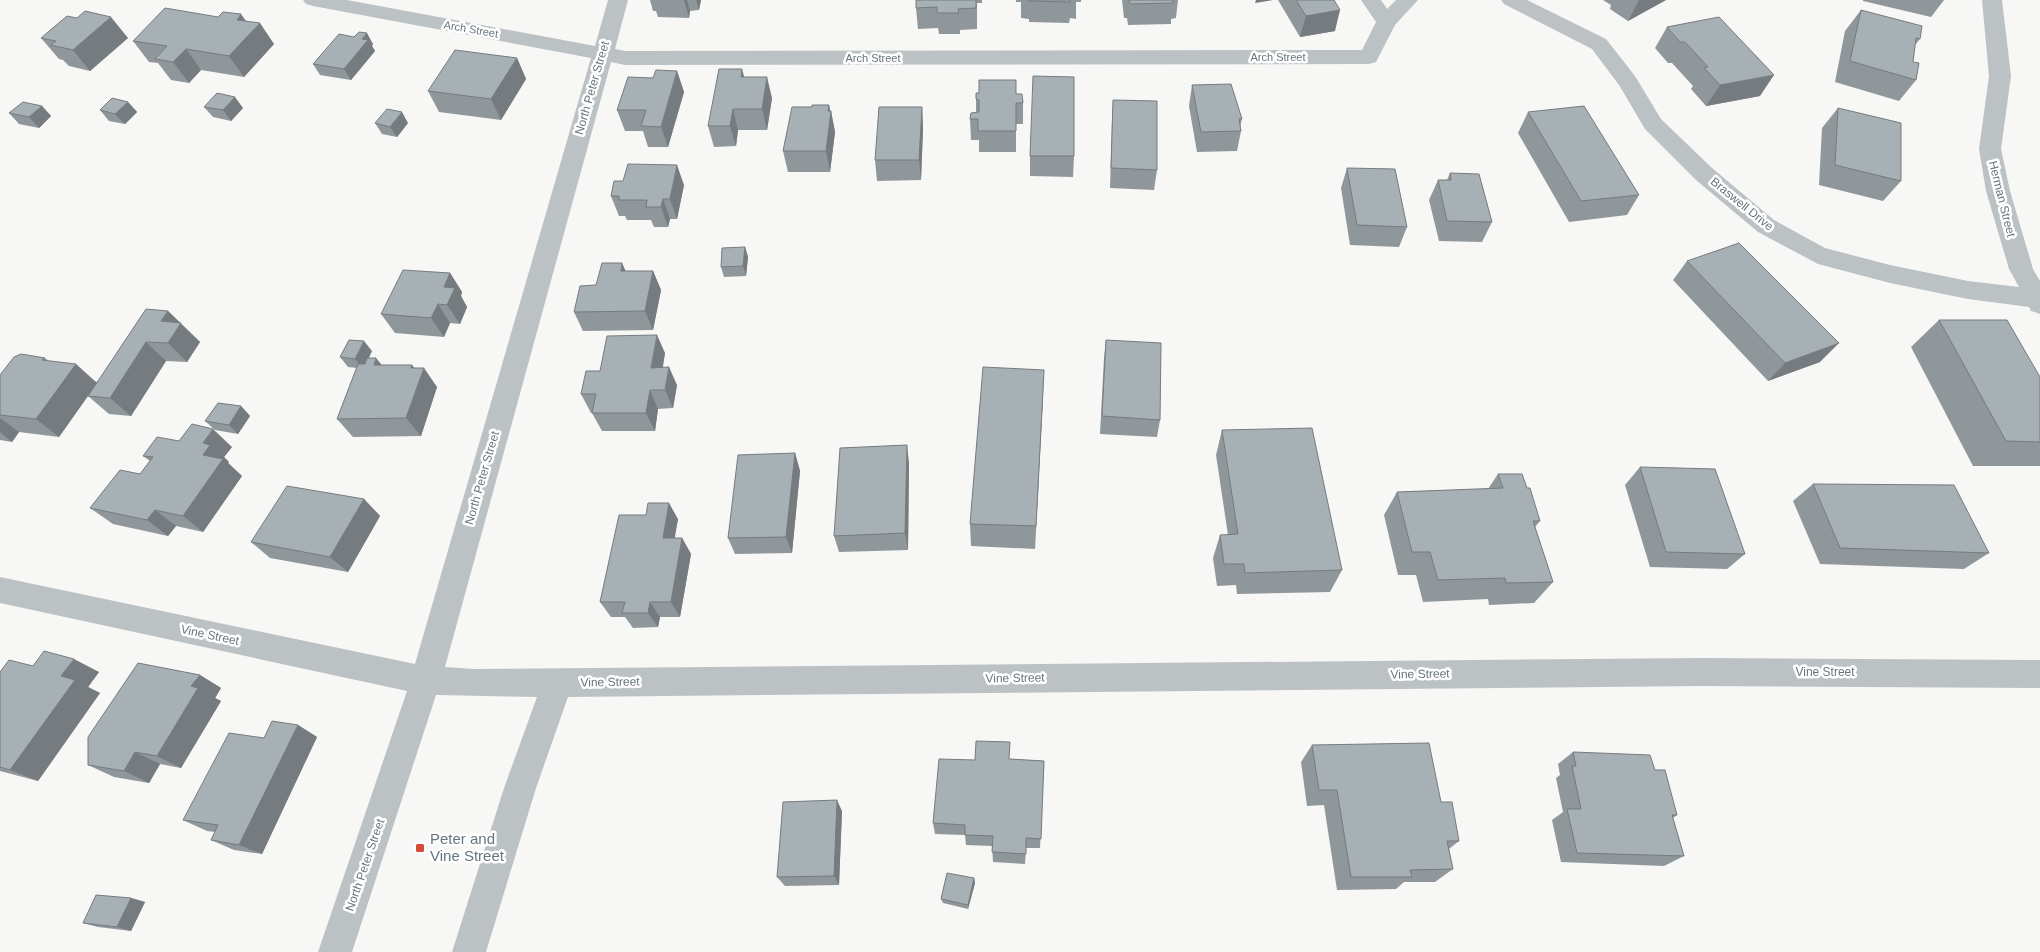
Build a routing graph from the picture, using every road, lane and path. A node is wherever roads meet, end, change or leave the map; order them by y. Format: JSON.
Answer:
{"nodes":[{"id":1,"x":312,"y":0,"type":"edge"},
{"id":2,"x":618,"y":0,"type":"edge"},
{"id":3,"x":1371,"y":0,"type":"edge"},
{"id":4,"x":1408,"y":0,"type":"edge"},
{"id":5,"x":1511,"y":0,"type":"edge"},
{"id":6,"x":1992,"y":0,"type":"edge"},
{"id":7,"x":1386,"y":22,"type":"junction"},
{"id":8,"x":602,"y":52,"type":"junction"},
{"id":9,"x":2038,"y":302,"type":"edge"},
{"id":10,"x":0,"y":590,"type":"edge"},
{"id":11,"x":2040,"y":674,"type":"edge"},
{"id":12,"x":426,"y":680,"type":"junction"},
{"id":13,"x":557,"y":683,"type":"junction"},
{"id":14,"x":335,"y":952,"type":"edge"},
{"id":15,"x":469,"y":952,"type":"edge"}],
"edges":[{"from":1,"to":8,"type":"street","name":"Arch Street"},
{"from":2,"to":8,"type":"street","name":"North Peter Street"},
{"from":3,"to":7,"type":"street"},
{"from":4,"to":7,"type":"street","name":"Arch Street"},
{"from":5,"to":9,"type":"street","name":"Braswell Drive"},
{"from":6,"to":9,"type":"street","name":"Herman Street"},
{"from":7,"to":8,"type":"street","name":"Arch Street"},
{"from":8,"to":12,"type":"street","name":"North Peter Street"},
{"from":10,"to":12,"type":"street","name":"Vine Street"},
{"from":11,"to":13,"type":"street","name":"Vine Street"},
{"from":12,"to":13,"type":"street","name":"Vine Street"},
{"from":12,"to":14,"type":"street","name":"North Peter Street"},
{"from":13,"to":15,"type":"street"}]}
